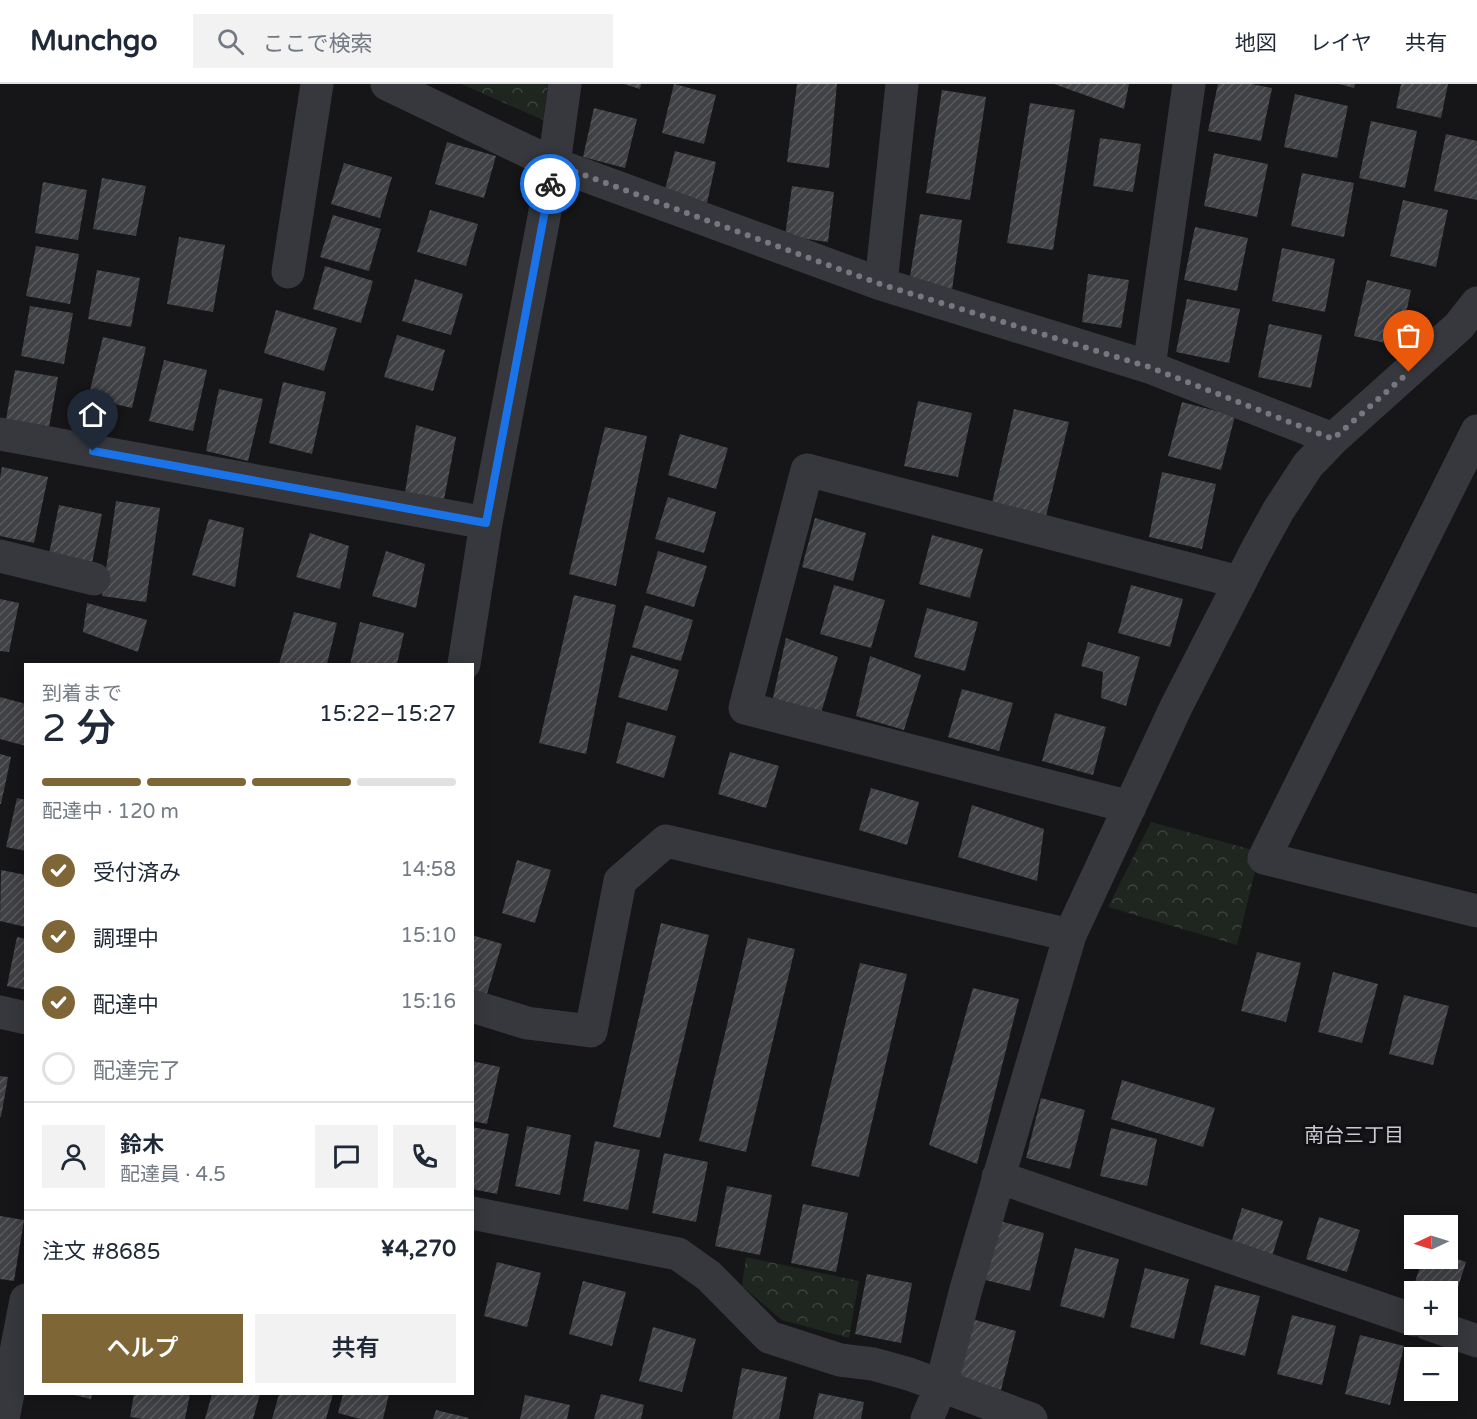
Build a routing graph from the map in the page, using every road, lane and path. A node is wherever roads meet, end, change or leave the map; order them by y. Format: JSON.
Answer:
{"nodes":[{"id":1,"x":317,"y":84,"type":"edge"},
{"id":2,"x":387,"y":84,"type":"edge"},
{"id":3,"x":565,"y":84,"type":"edge"},
{"id":4,"x":902,"y":84,"type":"edge"},
{"id":5,"x":1190,"y":84,"type":"edge"},
{"id":6,"x":554,"y":164,"type":"junction"},
{"id":7,"x":288,"y":272,"type":"dead end"},
{"id":8,"x":880,"y":284,"type":"junction"},
{"id":9,"x":1477,"y":303,"type":"edge"},
{"id":10,"x":1149,"y":367,"type":"junction"},
{"id":11,"x":1477,"y":430,"type":"edge"},
{"id":12,"x":0,"y":434,"type":"edge"},
{"id":13,"x":1333,"y":439,"type":"junction"},
{"id":14,"x":486,"y":523,"type":"junction"},
{"id":15,"x":0,"y":556,"type":"edge"},
{"id":16,"x":94,"y":579,"type":"dead end"},
{"id":17,"x":1239,"y":582,"type":"junction"},
{"id":18,"x":464,"y":663,"type":"edge"},
{"id":19,"x":1130,"y":807,"type":"junction"},
{"id":20,"x":1477,"y":911,"type":"edge"},
{"id":21,"x":1070,"y":935,"type":"junction"},
{"id":22,"x":474,"y":1007,"type":"edge"},
{"id":23,"x":0,"y":1012,"type":"edge"},
{"id":24,"x":24,"y":1018,"type":"edge"},
{"id":25,"x":999,"y":1177,"type":"junction"},
{"id":26,"x":474,"y":1213,"type":"edge"},
{"id":27,"x":24,"y":1310,"type":"edge"},
{"id":28,"x":1404,"y":1317,"type":"edge"},
{"id":29,"x":1458,"y":1334,"type":"edge"},
{"id":30,"x":1477,"y":1341,"type":"edge"},
{"id":31,"x":941,"y":1386,"type":"junction"},
{"id":32,"x":3,"y":1419,"type":"edge"},
{"id":33,"x":927,"y":1419,"type":"edge"},
{"id":34,"x":1031,"y":1419,"type":"edge"}],
"edges":[{"from":1,"to":7,"type":"street"},
{"from":2,"to":6,"type":"street"},
{"from":3,"to":6,"type":"street"},
{"from":4,"to":8,"type":"street"},
{"from":5,"to":10,"type":"street"},
{"from":6,"to":8,"type":"street"},
{"from":6,"to":14,"type":"street"},
{"from":8,"to":10,"type":"street"},
{"from":9,"to":13,"type":"street"},
{"from":10,"to":13,"type":"street"},
{"from":11,"to":20,"type":"street"},
{"from":12,"to":14,"type":"street"},
{"from":13,"to":17,"type":"street"},
{"from":14,"to":18,"type":"street"},
{"from":15,"to":16,"type":"street"},
{"from":17,"to":19,"type":"street"},
{"from":17,"to":19,"type":"street"},
{"from":19,"to":21,"type":"street"},
{"from":21,"to":22,"type":"street"},
{"from":21,"to":25,"type":"street"},
{"from":23,"to":24,"type":"street"},
{"from":25,"to":28,"type":"street"},
{"from":25,"to":31,"type":"street"},
{"from":26,"to":31,"type":"street"},
{"from":27,"to":32,"type":"street"},
{"from":29,"to":30,"type":"street"},
{"from":31,"to":33,"type":"street"},
{"from":31,"to":34,"type":"street"}]}
